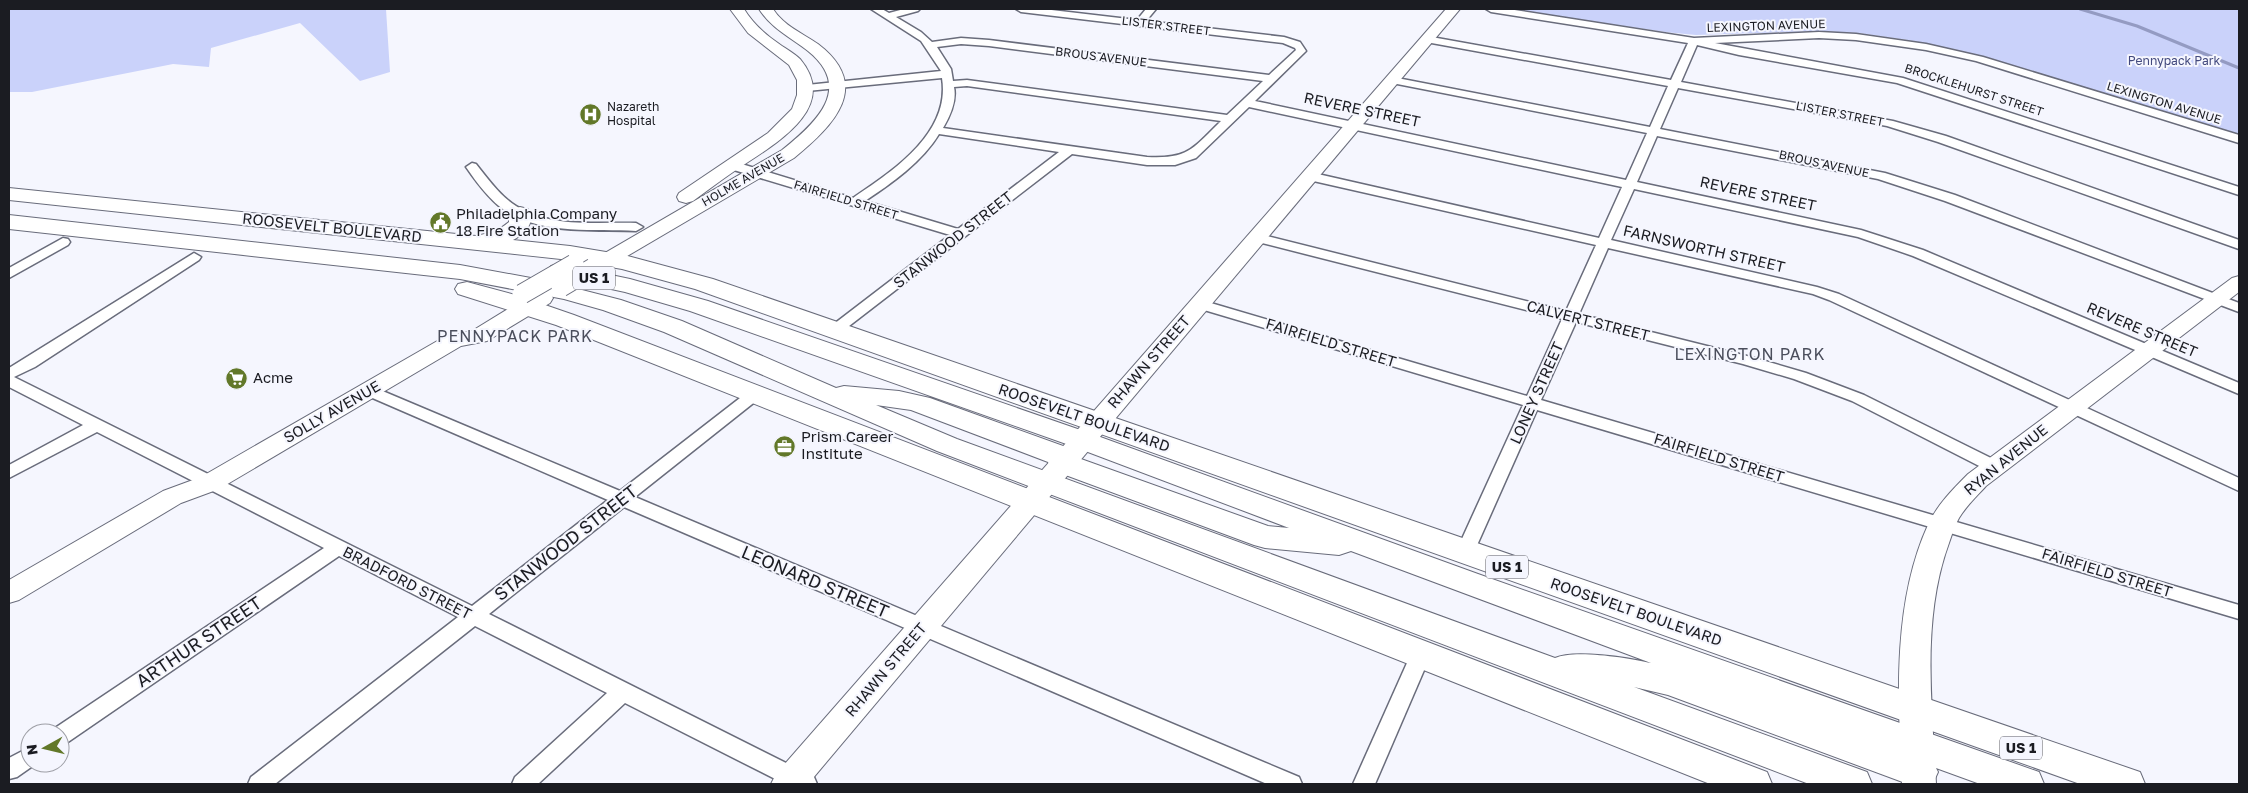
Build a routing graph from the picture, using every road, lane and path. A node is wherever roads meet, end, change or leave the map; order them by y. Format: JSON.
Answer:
{"nodes":[{"id":1,"x":736,"y":9,"type":"edge"},
{"id":2,"x":766,"y":9,"type":"edge"},
{"id":3,"x":876,"y":9,"type":"edge"},
{"id":4,"x":915,"y":9,"type":"edge"},
{"id":5,"x":1022,"y":9,"type":"edge"},
{"id":6,"x":1151,"y":9,"type":"edge"},
{"id":7,"x":1453,"y":9,"type":"edge"},
{"id":8,"x":1491,"y":9,"type":"edge"},
{"id":9,"x":887,"y":16,"type":"junction"},
{"id":10,"x":1139,"y":23,"type":"junction"},
{"id":11,"x":1426,"y":40,"type":"junction"},
{"id":12,"x":1694,"y":41,"type":"junction"},
{"id":13,"x":930,"y":45,"type":"junction"},
{"id":14,"x":1272,"y":78,"type":"junction"},
{"id":15,"x":948,"y":79,"type":"junction"},
{"id":16,"x":1392,"y":80,"type":"junction"},
{"id":17,"x":1674,"y":84,"type":"junction"},
{"id":18,"x":839,"y":85,"type":"junction"},
{"id":19,"x":807,"y":88,"type":"junction"},
{"id":20,"x":1248,"y":103,"type":"junction"},
{"id":21,"x":1230,"y":119,"type":"junction"},
{"id":22,"x":1352,"y":125,"type":"junction"},
{"id":23,"x":936,"y":130,"type":"junction"},
{"id":24,"x":1655,"y":130,"type":"junction"},
{"id":25,"x":2239,"y":139,"type":"edge"},
{"id":26,"x":1070,"y":149,"type":"junction"},
{"id":27,"x":472,"y":167,"type":"dead end"},
{"id":28,"x":744,"y":169,"type":"junction"},
{"id":29,"x":1309,"y":176,"type":"junction"},
{"id":30,"x":1631,"y":184,"type":"junction"},
{"id":31,"x":2239,"y":191,"type":"edge"},
{"id":32,"x":9,"y":194,"type":"edge"},
{"id":33,"x":855,"y":202,"type":"junction"},
{"id":34,"x":9,"y":208,"type":"edge"},
{"id":35,"x":520,"y":214,"type":"junction"},
{"id":36,"x":9,"y":222,"type":"edge"},
{"id":37,"x":636,"y":227,"type":"junction"},
{"id":38,"x":960,"y":234,"type":"junction"},
{"id":39,"x":9,"y":236,"type":"edge"},
{"id":40,"x":1255,"y":237,"type":"junction"},
{"id":41,"x":63,"y":242,"type":"junction"},
{"id":42,"x":470,"y":243,"type":"junction"},
{"id":43,"x":1605,"y":243,"type":"junction"},
{"id":44,"x":2239,"y":245,"type":"edge"},
{"id":45,"x":194,"y":257,"type":"junction"},
{"id":46,"x":590,"y":262,"type":"junction"},
{"id":47,"x":9,"y":274,"type":"edge"},
{"id":48,"x":2239,"y":282,"type":"edge"},
{"id":49,"x":526,"y":300,"type":"junction"},
{"id":50,"x":2216,"y":300,"type":"junction"},
{"id":51,"x":1199,"y":304,"type":"junction"},
{"id":52,"x":2239,"y":308,"type":"edge"},
{"id":53,"x":1571,"y":317,"type":"junction"},
{"id":54,"x":835,"y":330,"type":"junction"},
{"id":55,"x":2149,"y":351,"type":"junction"},
{"id":56,"x":9,"y":374,"type":"edge"},
{"id":57,"x":9,"y":381,"type":"edge"},
{"id":58,"x":2239,"y":388,"type":"edge"},
{"id":59,"x":367,"y":390,"type":"junction"},
{"id":60,"x":755,"y":394,"type":"junction"},
{"id":61,"x":1532,"y":403,"type":"junction"},
{"id":62,"x":2072,"y":407,"type":"junction"},
{"id":63,"x":97,"y":425,"type":"junction"},
{"id":64,"x":1064,"y":461,"type":"junction"},
{"id":65,"x":1995,"y":467,"type":"junction"},
{"id":66,"x":9,"y":472,"type":"edge"},
{"id":67,"x":210,"y":483,"type":"junction"},
{"id":68,"x":2239,"y":484,"type":"edge"},
{"id":69,"x":622,"y":498,"type":"junction"},
{"id":70,"x":1942,"y":525,"type":"junction"},
{"id":71,"x":338,"y":548,"type":"junction"},
{"id":72,"x":1465,"y":567,"type":"junction"},
{"id":73,"x":9,"y":593,"type":"edge"},
{"id":74,"x":9,"y":610,"type":"edge"},
{"id":75,"x":2239,"y":612,"type":"edge"},
{"id":76,"x":474,"y":616,"type":"junction"},
{"id":77,"x":921,"y":628,"type":"junction"},
{"id":78,"x":1424,"y":639,"type":"junction"},
{"id":79,"x":1539,"y":666,"type":"junction"},
{"id":80,"x":623,"y":692,"type":"junction"},
{"id":81,"x":70,"y":729,"type":"edge"},
{"id":82,"x":20,"y":763,"type":"edge"},
{"id":83,"x":1919,"y":763,"type":"edge"},
{"id":84,"x":9,"y":770,"type":"edge"},
{"id":85,"x":796,"y":782,"type":"edge"},
{"id":86,"x":259,"y":784,"type":"edge"},
{"id":87,"x":523,"y":784,"type":"edge"},
{"id":88,"x":1291,"y":784,"type":"edge"},
{"id":89,"x":1364,"y":784,"type":"edge"},
{"id":90,"x":1752,"y":784,"type":"edge"},
{"id":91,"x":1853,"y":784,"type":"edge"},
{"id":92,"x":2025,"y":784,"type":"edge"},
{"id":93,"x":2126,"y":784,"type":"edge"}],
"edges":[{"from":1,"to":19,"type":"main road"},
{"from":2,"to":18,"type":"main road"},
{"from":3,"to":9,"type":"street"},
{"from":4,"to":9,"type":"street"},
{"from":5,"to":10,"type":"street","name":"LISTER STREET"},
{"from":6,"to":10,"type":"street"},
{"from":7,"to":11,"type":"main road","name":"RHAWN STREET"},
{"from":8,"to":12,"type":"street","name":"LEXINGTON AVENUE"},
{"from":9,"to":13,"type":"street"},
{"from":10,"to":14,"type":"street","name":"LISTER STREET"},
{"from":11,"to":16,"type":"main road","name":"RHAWN STREET"},
{"from":11,"to":17,"type":"street","name":"LISTER STREET"},
{"from":12,"to":17,"type":"street","name":"LONEY STREET"},
{"from":12,"to":25,"type":"street","name":"LEXINGTON AVENUE"},
{"from":12,"to":31,"type":"street","name":"BROCKLEHURST STREET"},
{"from":13,"to":14,"type":"street","name":"BROUS AVENUE"},
{"from":13,"to":15,"type":"street"},
{"from":14,"to":20,"type":"street"},
{"from":15,"to":18,"type":"street"},
{"from":15,"to":21,"type":"street"},
{"from":15,"to":23,"type":"street"},
{"from":16,"to":22,"type":"main road","name":"RHAWN STREET"},
{"from":16,"to":24,"type":"street","name":"BROUS AVENUE"},
{"from":17,"to":24,"type":"street","name":"LONEY STREET"},
{"from":17,"to":44,"type":"street","name":"LISTER STREET"},
{"from":18,"to":19,"type":"street"},
{"from":18,"to":28,"type":"main road","name":"HOLME AVENUE"},
{"from":19,"to":28,"type":"main road","name":"HOLME AVENUE"},
{"from":20,"to":21,"type":"street"},
{"from":20,"to":22,"type":"street","name":"REVERE STREET"},
{"from":21,"to":26,"type":"street"},
{"from":22,"to":29,"type":"main road","name":"RHAWN STREET"},
{"from":22,"to":30,"type":"street","name":"REVERE STREET"},
{"from":23,"to":26,"type":"street"},
{"from":23,"to":33,"type":"street"},
{"from":24,"to":30,"type":"street","name":"LONEY STREET"},
{"from":24,"to":50,"type":"street","name":"BROUS AVENUE"},
{"from":26,"to":38,"type":"street","name":"STANWOOD STREET"},
{"from":27,"to":35,"type":"street"},
{"from":28,"to":33,"type":"street","name":"FAIRFIELD STREET"},
{"from":28,"to":37,"type":"main road","name":"HOLME AVENUE"},
{"from":28,"to":46,"type":"main road","name":"HOLME AVENUE"},
{"from":29,"to":40,"type":"main road","name":"RHAWN STREET"},
{"from":29,"to":43,"type":"street","name":"FARNSWORTH STREET"},
{"from":30,"to":43,"type":"street","name":"LONEY STREET"},
{"from":30,"to":55,"type":"street","name":"REVERE STREET"},
{"from":32,"to":42,"type":"highway","name":"ROOSEVELT BOULEVARD","number":"US 1"},
{"from":33,"to":38,"type":"street","name":"FAIRFIELD STREET"},
{"from":34,"to":64,"type":"highway","name":"ROOSEVELT BOULEVARD","number":"US 1"},
{"from":35,"to":37,"type":"street"},
{"from":35,"to":42,"type":"highway"},
{"from":36,"to":64,"type":"highway","name":"ROOSEVELT BOULEVARD","number":"US 1"},
{"from":37,"to":46,"type":"main road","name":"HOLME AVENUE"},
{"from":38,"to":54,"type":"street","name":"STANWOOD STREET"},
{"from":39,"to":41,"type":"highway","name":"ROOSEVELT BOULEVARD","number":"US 1"},
{"from":40,"to":51,"type":"main road","name":"RHAWN STREET"},
{"from":40,"to":53,"type":"street","name":"CALVERT STREET"},
{"from":41,"to":45,"type":"highway","name":"ROOSEVELT BOULEVARD","number":"US 1"},
{"from":41,"to":47,"type":"street"},
{"from":42,"to":46,"type":"highway","name":"ROOSEVELT BOULEVARD","number":"US 1"},
{"from":43,"to":53,"type":"street","name":"LONEY STREET"},
{"from":43,"to":62,"type":"street","name":"FARNSWORTH STREET"},
{"from":45,"to":49,"type":"highway","name":"ROOSEVELT BOULEVARD","number":"US 1"},
{"from":45,"to":56,"type":"street"},
{"from":46,"to":49,"type":"main road","name":"HOLME AVENUE","bridge":true},
{"from":46,"to":54,"type":"highway","name":"ROOSEVELT BOULEVARD","number":"US 1"},
{"from":48,"to":50,"type":"main road","name":"RYAN AVENUE"},
{"from":49,"to":59,"type":"main road","name":"SOLLY AVENUE"},
{"from":49,"to":60,"type":"highway","name":"ROOSEVELT BOULEVARD","number":"US 1"},
{"from":50,"to":52,"type":"street","name":"BROUS AVENUE"},
{"from":50,"to":55,"type":"main road","name":"RYAN AVENUE"},
{"from":51,"to":61,"type":"street","name":"FAIRFIELD STREET"},
{"from":51,"to":64,"type":"main road","name":"RHAWN STREET"},
{"from":53,"to":61,"type":"street","name":"LONEY STREET"},
{"from":53,"to":65,"type":"street","name":"CALVERT STREET"},
{"from":54,"to":64,"type":"highway","name":"ROOSEVELT BOULEVARD","number":"US 1"},
{"from":55,"to":58,"type":"street","name":"REVERE STREET"},
{"from":55,"to":62,"type":"main road","name":"RYAN AVENUE"},
{"from":57,"to":63,"type":"street","name":"BRADFORD STREET"},
{"from":59,"to":67,"type":"main road","name":"SOLLY AVENUE"},
{"from":59,"to":69,"type":"street","name":"LEONARD STREET"},
{"from":60,"to":64,"type":"highway","name":"ROOSEVELT BOULEVARD","number":"US 1"},
{"from":60,"to":69,"type":"street","name":"STANWOOD STREET"},
{"from":61,"to":70,"type":"street","name":"FAIRFIELD STREET"},
{"from":61,"to":72,"type":"street","name":"LONEY STREET"},
{"from":62,"to":65,"type":"main road","name":"RYAN AVENUE"},
{"from":62,"to":68,"type":"street","name":"FARNSWORTH STREET"},
{"from":63,"to":66,"type":"street"},
{"from":63,"to":67,"type":"street","name":"BRADFORD STREET"},
{"from":64,"to":72,"type":"highway","name":"ROOSEVELT BOULEVARD","number":"US 1"},
{"from":64,"to":72,"type":"highway","name":"ROOSEVELT BOULEVARD","number":"US 1"},
{"from":64,"to":77,"type":"main road","name":"RHAWN STREET"},
{"from":64,"to":78,"type":"highway","name":"ROOSEVELT BOULEVARD","number":"US 1"},
{"from":65,"to":70,"type":"main road","name":"RYAN AVENUE"},
{"from":67,"to":71,"type":"street","name":"BRADFORD STREET"},
{"from":67,"to":73,"type":"main road","name":"SOLLY AVENUE"},
{"from":67,"to":74,"type":"main road","name":"SOLLY AVENUE"},
{"from":69,"to":76,"type":"street","name":"STANWOOD STREET"},
{"from":69,"to":77,"type":"street","name":"LEONARD STREET"},
{"from":70,"to":75,"type":"street","name":"FAIRFIELD STREET"},
{"from":70,"to":83,"type":"main road","name":"RYAN AVENUE"},
{"from":71,"to":76,"type":"street","name":"BRADFORD STREET"},
{"from":71,"to":81,"type":"street","name":"ARTHUR STREET"},
{"from":72,"to":83,"type":"highway","name":"ROOSEVELT BOULEVARD","number":"US 1"},
{"from":76,"to":80,"type":"street","name":"BRADFORD STREET"},
{"from":76,"to":86,"type":"street","name":"STANWOOD STREET"},
{"from":77,"to":85,"type":"main road","name":"RHAWN STREET"},
{"from":77,"to":88,"type":"street","name":"LEONARD STREET"},
{"from":78,"to":79,"type":"highway","name":"ROOSEVELT BOULEVARD","number":"US 1"},
{"from":78,"to":89,"type":"street"},
{"from":78,"to":90,"type":"highway"},
{"from":79,"to":83,"type":"highway"},
{"from":79,"to":91,"type":"highway","name":"ROOSEVELT BOULEVARD","number":"US 1"},
{"from":80,"to":85,"type":"street","name":"BRADFORD STREET"},
{"from":80,"to":87,"type":"street"},
{"from":82,"to":84,"type":"street"},
{"from":83,"to":92,"type":"highway","name":"ROOSEVELT BOULEVARD","number":"US 1"},
{"from":83,"to":93,"type":"highway","name":"ROOSEVELT BOULEVARD","number":"US 1"}]}
